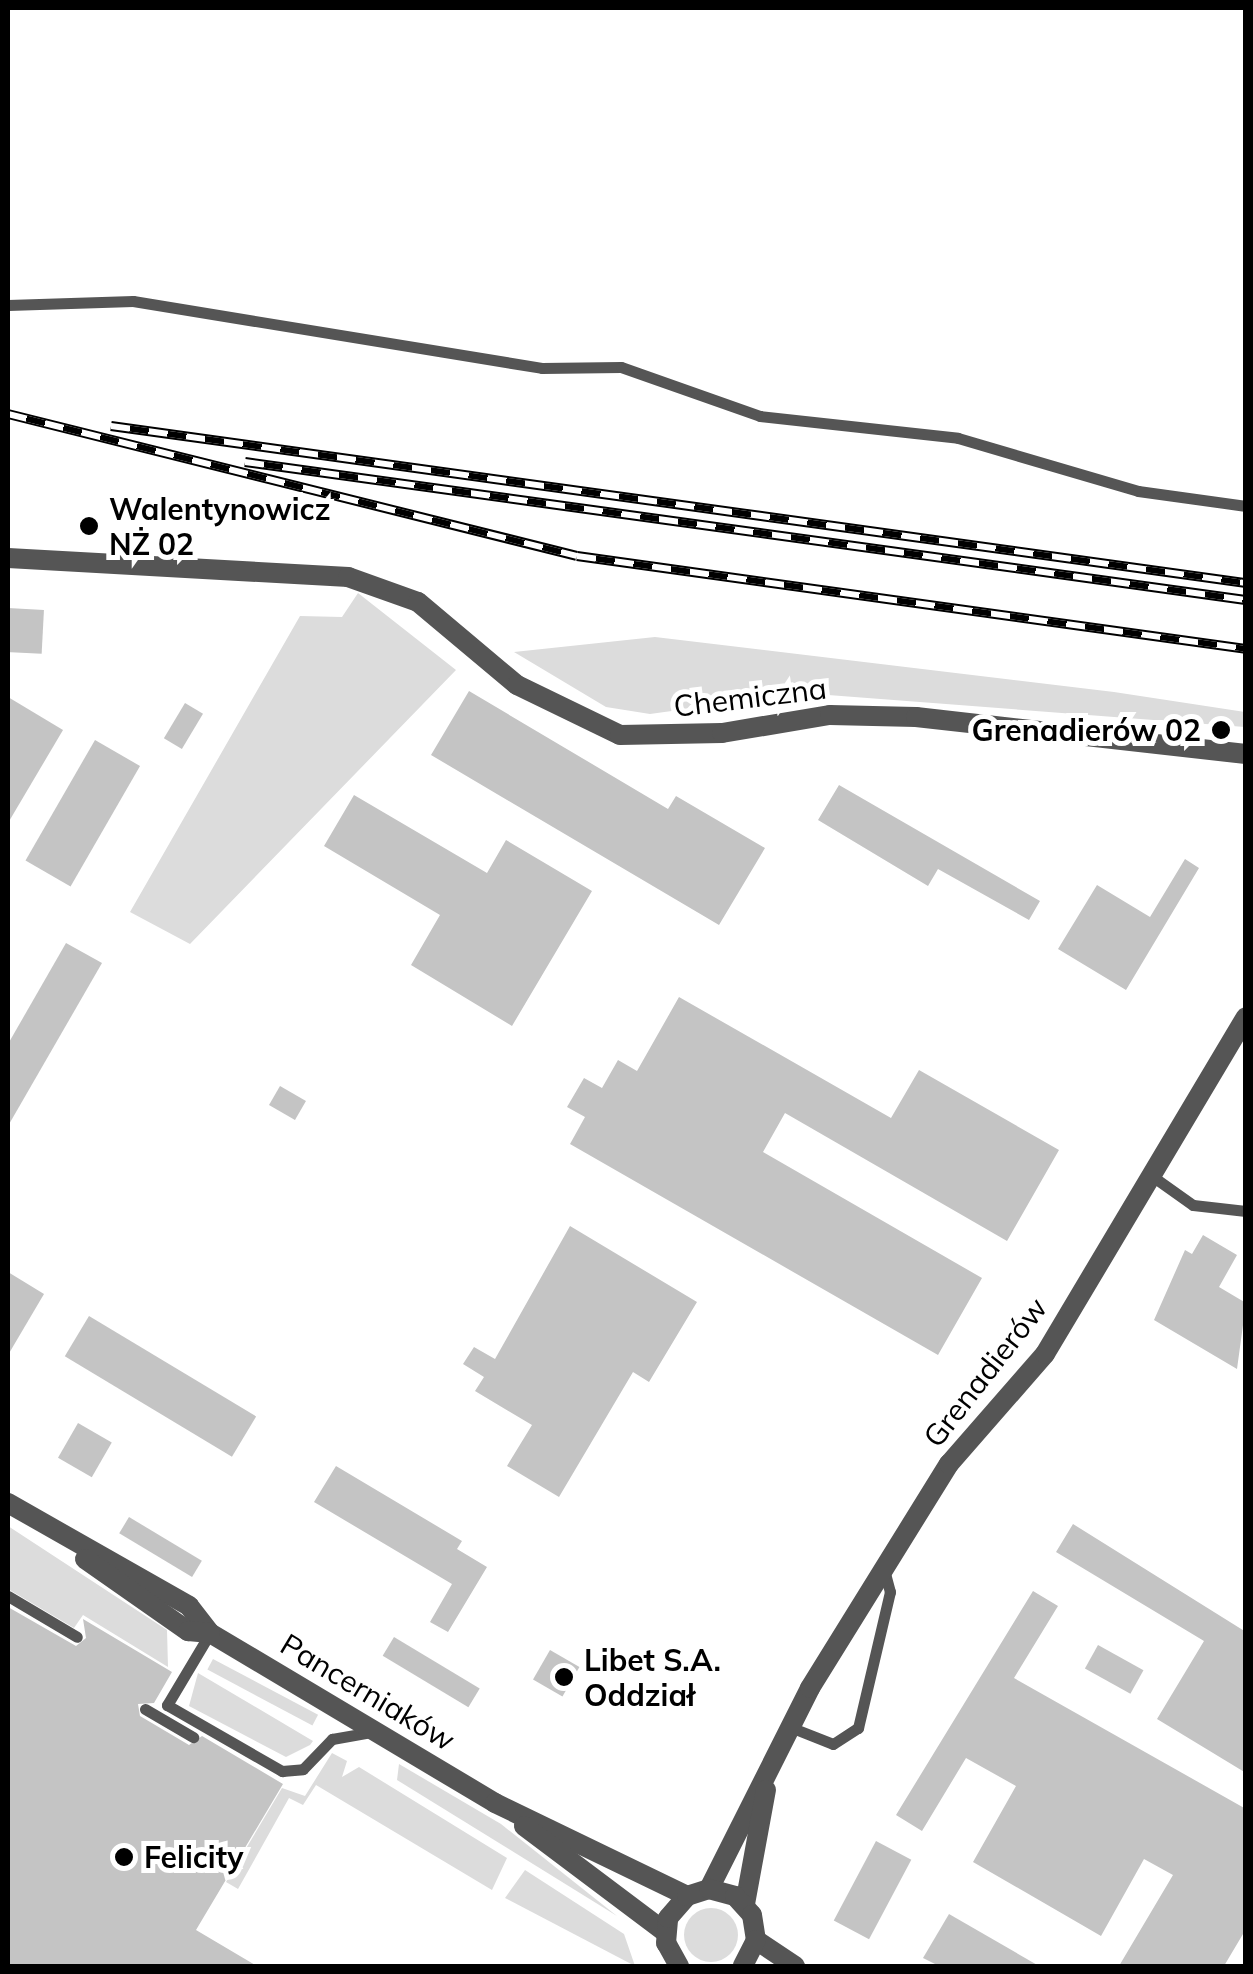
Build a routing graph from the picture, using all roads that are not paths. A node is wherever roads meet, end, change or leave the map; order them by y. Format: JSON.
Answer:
{"nodes":[{"id":1,"x":8,"y":305,"type":"edge"},
{"id":2,"x":1246,"y":506,"type":"edge"},
{"id":3,"x":8,"y":558,"type":"edge"},
{"id":4,"x":1246,"y":754,"type":"edge"},
{"id":5,"x":1246,"y":1017,"type":"edge"},
{"id":6,"x":1152,"y":1176,"type":"junction"},
{"id":7,"x":1246,"y":1211,"type":"edge"},
{"id":8,"x":8,"y":1503,"type":"edge"},
{"id":9,"x":884,"y":1570,"type":"junction"},
{"id":10,"x":8,"y":1596,"type":"edge"},
{"id":11,"x":210,"y":1633,"type":"junction"},
{"id":12,"x":77,"y":1637,"type":"dead end"},
{"id":13,"x":145,"y":1709,"type":"dead end"},
{"id":14,"x":790,"y":1727,"type":"junction"},
{"id":15,"x":378,"y":1732,"type":"junction"},
{"id":16,"x":193,"y":1737,"type":"dead end"},
{"id":17,"x":772,"y":1764,"type":"junction"},
{"id":18,"x":495,"y":1803,"type":"junction"},
{"id":19,"x":709,"y":1889,"type":"junction"},
{"id":20,"x":687,"y":1896,"type":"junction"},
{"id":21,"x":745,"y":1904,"type":"junction"},
{"id":22,"x":665,"y":1932,"type":"junction"},
{"id":23,"x":756,"y":1940,"type":"junction"},
{"id":24,"x":676,"y":1965,"type":"edge"},
{"id":25,"x":744,"y":1966,"type":"edge"},
{"id":26,"x":796,"y":1966,"type":"edge"}],
"edges":[{"from":1,"to":2,"type":"lane"},
{"from":3,"to":4,"type":"street","name":"Chemiczna"},
{"from":5,"to":6,"type":"street","name":"Grenadierów"},
{"from":6,"to":7,"type":"lane"},
{"from":6,"to":9,"type":"street","name":"Grenadierów"},
{"from":8,"to":11,"type":"street","name":"Pancerniaków"},
{"from":9,"to":14,"type":"street","name":"Grenadierów"},
{"from":9,"to":14,"type":"lane"},
{"from":10,"to":12,"type":"lane"},
{"from":11,"to":15,"type":"street","name":"Pancerniaków"},
{"from":11,"to":15,"type":"lane"},
{"from":13,"to":16,"type":"lane"},
{"from":14,"to":17,"type":"street","name":"Grenadierów"},
{"from":15,"to":18,"type":"street","name":"Pancerniaków"},
{"from":17,"to":19,"type":"street"},
{"from":17,"to":21,"type":"street"},
{"from":18,"to":20,"type":"street","name":"Pancerniaków"},
{"from":18,"to":22,"type":"street","name":"Pancerniaków"},
{"from":19,"to":20,"type":"street"},
{"from":19,"to":21,"type":"street"},
{"from":20,"to":22,"type":"street"},
{"from":21,"to":23,"type":"street"},
{"from":22,"to":24,"type":"street"},
{"from":23,"to":25,"type":"street"},
{"from":23,"to":26,"type":"street"}]}
